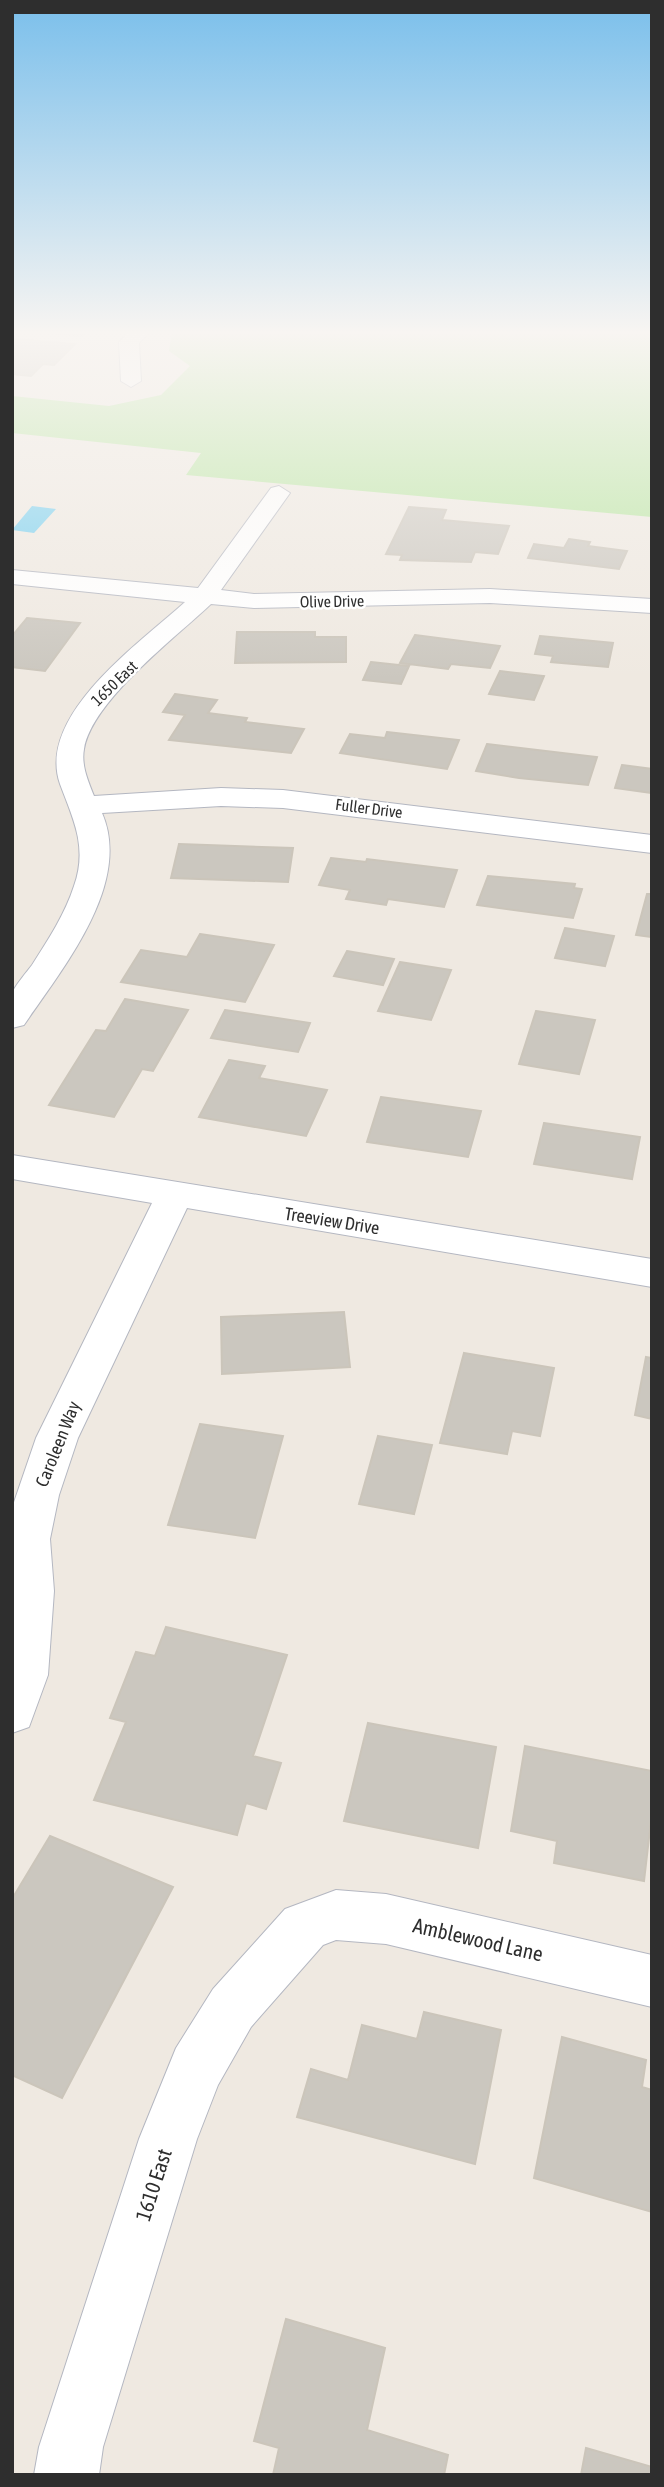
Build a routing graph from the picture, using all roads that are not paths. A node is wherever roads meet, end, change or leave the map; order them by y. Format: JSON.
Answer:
{"nodes":[{"id":1,"x":279,"y":493,"type":"dead end"},
{"id":2,"x":12,"y":577,"type":"edge"},
{"id":3,"x":203,"y":598,"type":"junction"},
{"id":4,"x":652,"y":606,"type":"edge"},
{"id":5,"x":84,"y":805,"type":"junction"},
{"id":6,"x":652,"y":844,"type":"edge"},
{"id":7,"x":12,"y":1018,"type":"edge"},
{"id":8,"x":12,"y":1167,"type":"edge"},
{"id":9,"x":175,"y":1195,"type":"junction"},
{"id":10,"x":652,"y":1273,"type":"edge"},
{"id":11,"x":12,"y":1712,"type":"edge"},
{"id":12,"x":304,"y":1927,"type":"joint"},
{"id":13,"x":652,"y":1981,"type":"edge"},
{"id":14,"x":66,"y":2475,"type":"edge"}],
"edges":[{"from":1,"to":3,"type":"street","name":"1650 East"},
{"from":2,"to":3,"type":"street","name":"Olive Drive"},
{"from":3,"to":4,"type":"street","name":"Olive Drive"},
{"from":3,"to":5,"type":"street","name":"1650 East"},
{"from":5,"to":6,"type":"street","name":"Fuller Drive"},
{"from":5,"to":7,"type":"street","name":"1650 East"},
{"from":8,"to":9,"type":"street","name":"Treeview Drive"},
{"from":9,"to":10,"type":"street","name":"Treeview Drive"},
{"from":9,"to":11,"type":"street","name":"Caroleen Way"},
{"from":12,"to":13,"type":"street","name":"Amblewood Lane"},
{"from":12,"to":14,"type":"street","name":"1610 East"}]}
